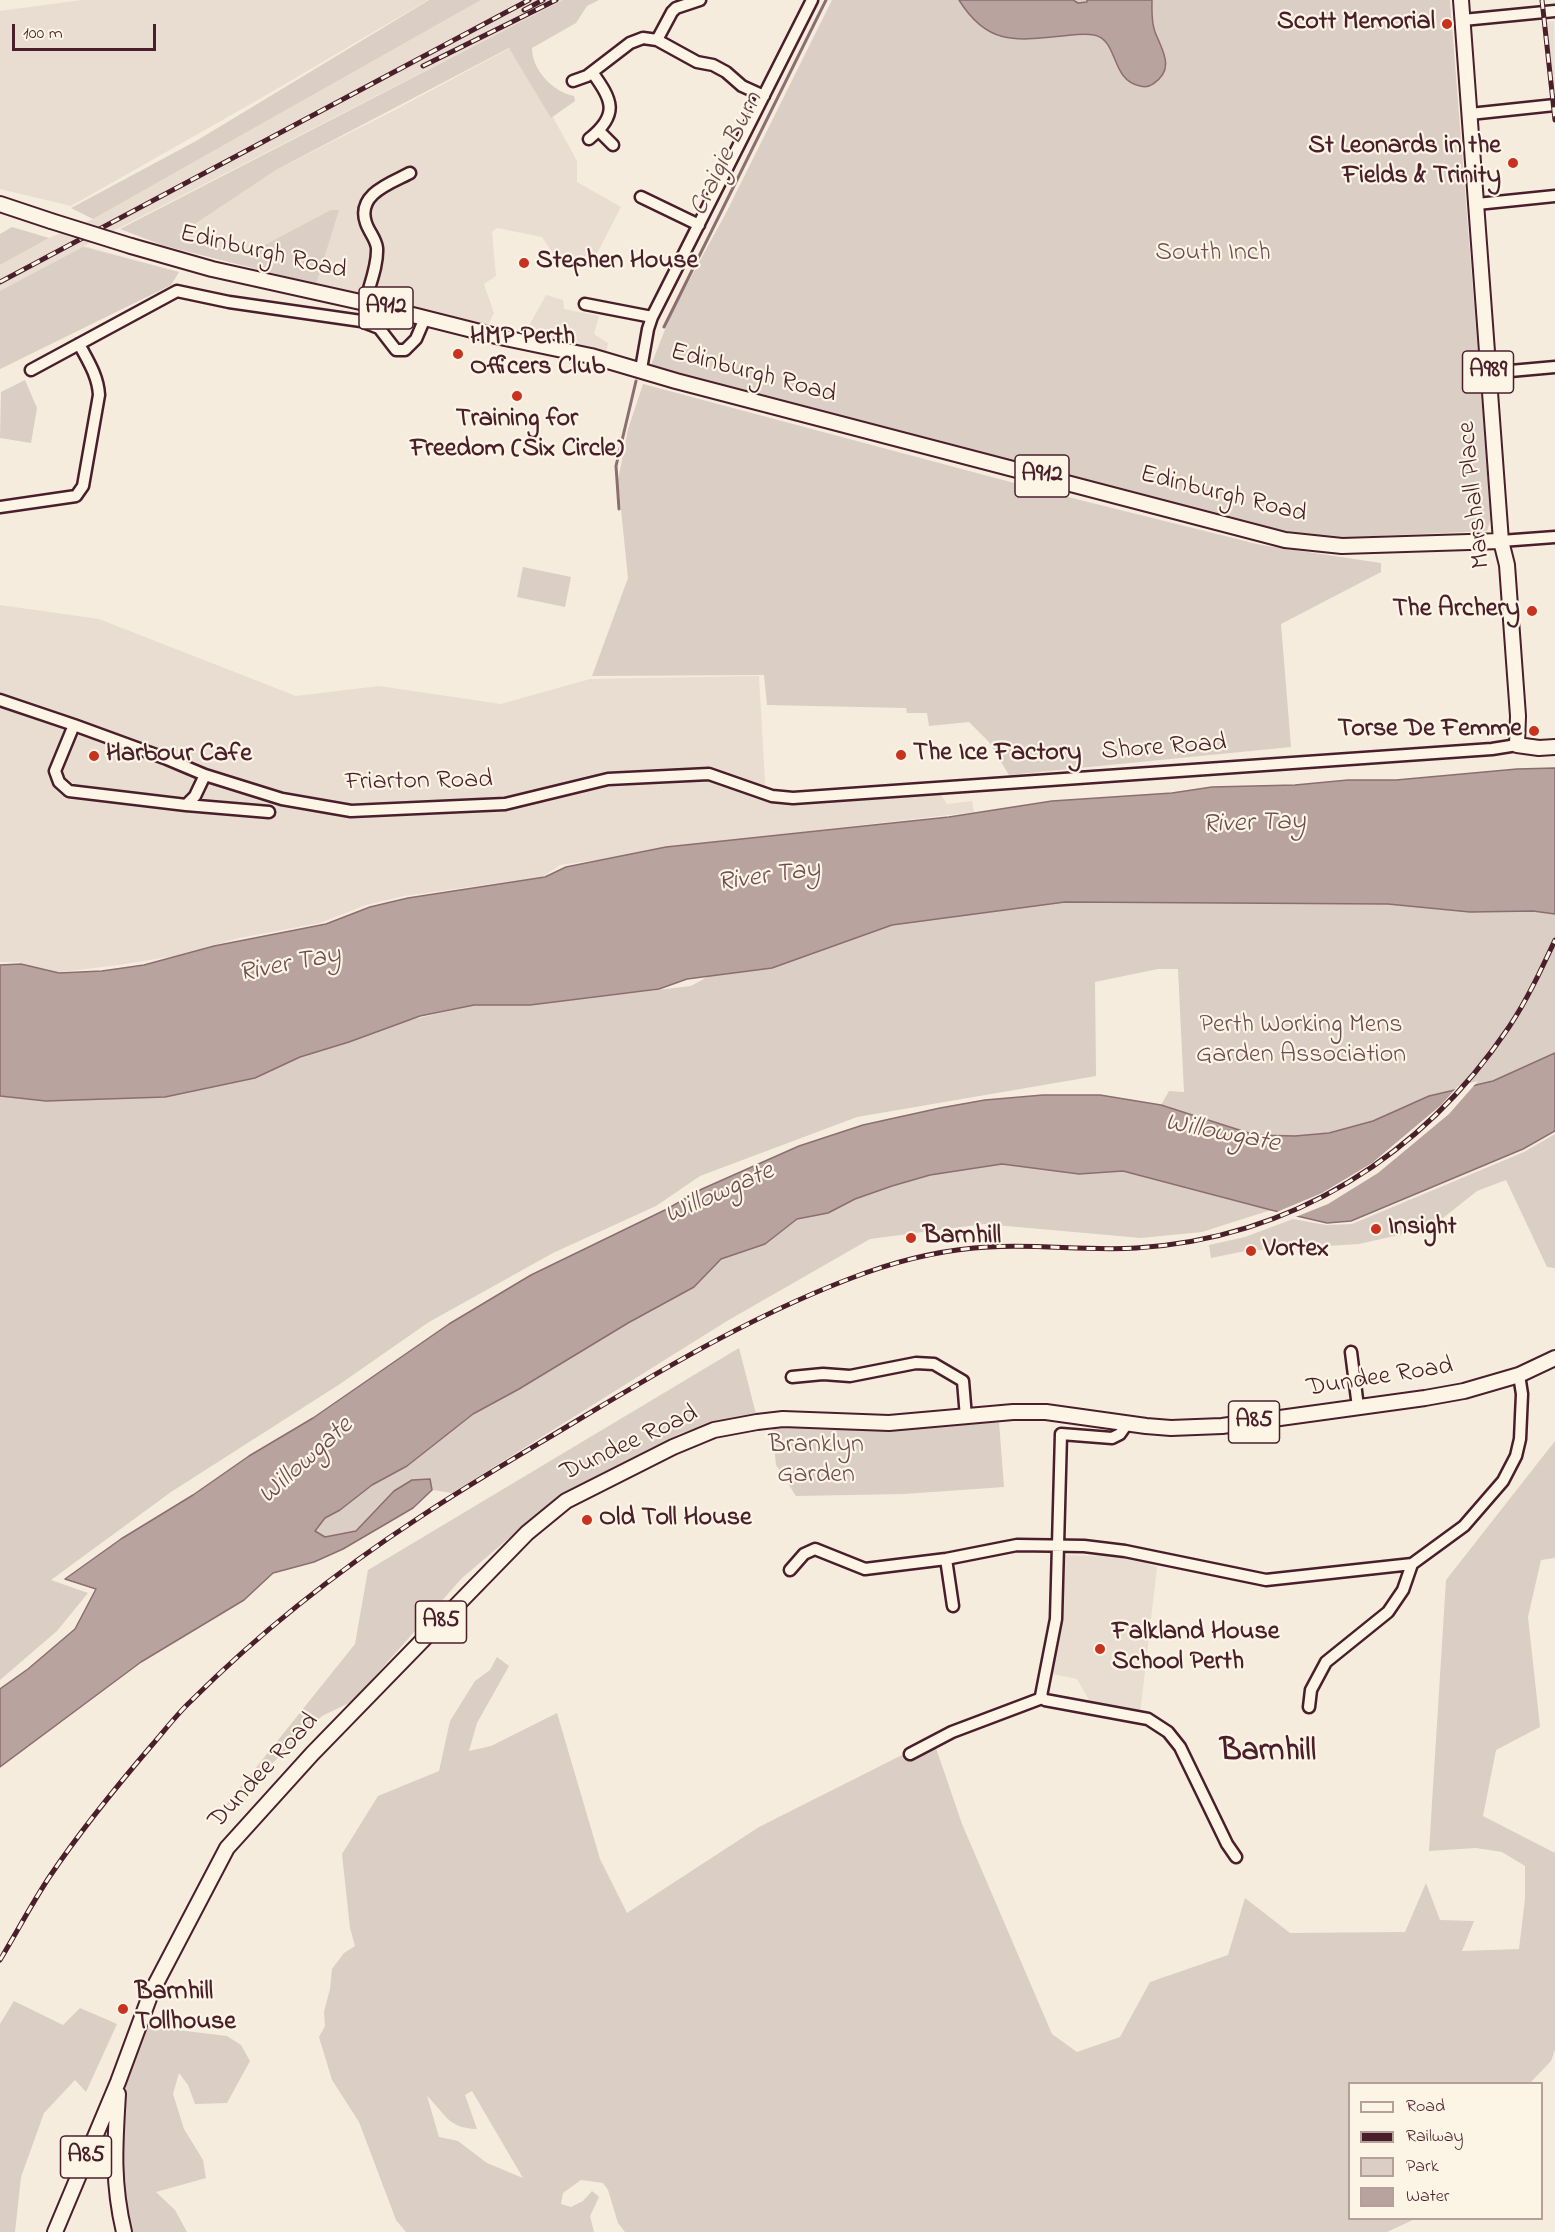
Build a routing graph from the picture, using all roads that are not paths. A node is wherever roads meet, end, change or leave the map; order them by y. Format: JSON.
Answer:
{"nodes":[{"id":1,"x":700,"y":0,"type":"edge"},
{"id":2,"x":812,"y":0,"type":"edge"},
{"id":3,"x":1461,"y":0,"type":"edge"},
{"id":4,"x":1555,"y":11,"type":"edge"},
{"id":5,"x":1462,"y":20,"type":"junction"},
{"id":6,"x":657,"y":40,"type":"junction"},
{"id":7,"x":592,"y":72,"type":"junction"},
{"id":8,"x":573,"y":81,"type":"dead end"},
{"id":9,"x":764,"y":96,"type":"junction"},
{"id":10,"x":1555,"y":105,"type":"edge"},
{"id":11,"x":1470,"y":114,"type":"junction"},
{"id":12,"x":598,"y":131,"type":"junction"},
{"id":13,"x":589,"y":139,"type":"dead end"},
{"id":14,"x":613,"y":145,"type":"dead end"},
{"id":15,"x":410,"y":173,"type":"dead end"},
{"id":16,"x":1555,"y":196,"type":"edge"},
{"id":17,"x":641,"y":197,"type":"dead end"},
{"id":18,"x":0,"y":204,"type":"edge"},
{"id":19,"x":1477,"y":204,"type":"junction"},
{"id":20,"x":699,"y":225,"type":"junction"},
{"id":21,"x":365,"y":303,"type":"junction"},
{"id":22,"x":585,"y":304,"type":"dead end"},
{"id":23,"x":652,"y":317,"type":"junction"},
{"id":24,"x":425,"y":318,"type":"junction"},
{"id":25,"x":79,"y":344,"type":"junction"},
{"id":26,"x":1555,"y":367,"type":"edge"},
{"id":27,"x":641,"y":369,"type":"junction"},
{"id":28,"x":32,"y":370,"type":"dead end"},
{"id":29,"x":1488,"y":373,"type":"junction"},
{"id":30,"x":0,"y":507,"type":"edge"},
{"id":31,"x":1555,"y":537,"type":"edge"},
{"id":32,"x":1501,"y":541,"type":"junction"},
{"id":33,"x":0,"y":700,"type":"edge"},
{"id":34,"x":74,"y":724,"type":"junction"},
{"id":35,"x":1517,"y":745,"type":"junction"},
{"id":36,"x":1555,"y":747,"type":"edge"},
{"id":37,"x":709,"y":774,"type":"joint"},
{"id":38,"x":206,"y":775,"type":"junction"},
{"id":39,"x":186,"y":805,"type":"junction"},
{"id":40,"x":269,"y":812,"type":"dead end"},
{"id":41,"x":1351,"y":1352,"type":"dead end"},
{"id":42,"x":1555,"y":1358,"type":"edge"},
{"id":43,"x":1519,"y":1375,"type":"junction"},
{"id":44,"x":792,"y":1377,"type":"dead end"},
{"id":45,"x":1358,"y":1407,"type":"junction"},
{"id":46,"x":966,"y":1417,"type":"junction"},
{"id":47,"x":1127,"y":1424,"type":"junction"},
{"id":48,"x":1056,"y":1546,"type":"junction"},
{"id":49,"x":946,"y":1559,"type":"junction"},
{"id":50,"x":1412,"y":1564,"type":"junction"},
{"id":51,"x":790,"y":1570,"type":"dead end"},
{"id":52,"x":953,"y":1606,"type":"dead end"},
{"id":53,"x":1042,"y":1698,"type":"junction"},
{"id":54,"x":1309,"y":1707,"type":"dead end"},
{"id":55,"x":910,"y":1754,"type":"dead end"},
{"id":56,"x":1236,"y":1857,"type":"dead end"},
{"id":57,"x":118,"y":2082,"type":"junction"},
{"id":58,"x":54,"y":2232,"type":"edge"},
{"id":59,"x":124,"y":2232,"type":"edge"}],
"edges":[{"from":1,"to":6,"type":"street"},
{"from":2,"to":9,"type":"street"},
{"from":3,"to":5,"type":"main road","number":"A989"},
{"from":4,"to":5,"type":"street"},
{"from":5,"to":11,"type":"main road","number":"A989"},
{"from":6,"to":7,"type":"street"},
{"from":6,"to":9,"type":"street"},
{"from":7,"to":8,"type":"street"},
{"from":7,"to":12,"type":"street"},
{"from":9,"to":20,"type":"street"},
{"from":10,"to":11,"type":"street"},
{"from":11,"to":19,"type":"main road","number":"A989"},
{"from":12,"to":13,"type":"street"},
{"from":12,"to":14,"type":"street"},
{"from":15,"to":21,"type":"street"},
{"from":16,"to":19,"type":"street"},
{"from":17,"to":20,"type":"street"},
{"from":18,"to":21,"type":"main road","name":"Edinburgh Road","number":"A912","bridge":true},
{"from":19,"to":29,"type":"main road","name":"Marshall Place","number":"A989"},
{"from":20,"to":23,"type":"street"},
{"from":21,"to":24,"type":"main road","name":"Edinburgh Road","number":"A912"},
{"from":22,"to":23,"type":"street"},
{"from":23,"to":27,"type":"street"},
{"from":24,"to":25,"type":"street"},
{"from":24,"to":27,"type":"main road","name":"Edinburgh Road","number":"A912"},
{"from":25,"to":28,"type":"street"},
{"from":25,"to":30,"type":"street"},
{"from":26,"to":29,"type":"street"},
{"from":27,"to":32,"type":"main road","name":"Edinburgh Road","number":"A912"},
{"from":29,"to":32,"type":"main road","name":"Marshall Place","number":"A989"},
{"from":31,"to":32,"type":"street"},
{"from":32,"to":35,"type":"main road","name":"Marshall Place","number":"A989"},
{"from":33,"to":34,"type":"street","name":"Friarton Road"},
{"from":34,"to":38,"type":"street","name":"Friarton Road"},
{"from":34,"to":39,"type":"street"},
{"from":35,"to":36,"type":"main road"},
{"from":35,"to":37,"type":"street","name":"Shore Road"},
{"from":37,"to":38,"type":"street","name":"Friarton Road"},
{"from":38,"to":39,"type":"street"},
{"from":39,"to":40,"type":"street"},
{"from":41,"to":45,"type":"street"},
{"from":42,"to":43,"type":"main road","name":"Dundee Road","number":"A85"},
{"from":43,"to":45,"type":"main road","name":"Dundee Road","number":"A85"},
{"from":43,"to":50,"type":"street"},
{"from":44,"to":46,"type":"street"},
{"from":45,"to":47,"type":"main road","name":"Dundee Road","number":"A85"},
{"from":46,"to":47,"type":"main road","name":"Dundee Road","number":"A85"},
{"from":46,"to":57,"type":"main road","name":"Dundee Road","number":"A85"},
{"from":47,"to":48,"type":"street"},
{"from":48,"to":49,"type":"street"},
{"from":48,"to":50,"type":"street"},
{"from":48,"to":53,"type":"street"},
{"from":49,"to":51,"type":"street"},
{"from":49,"to":52,"type":"street"},
{"from":50,"to":54,"type":"street"},
{"from":53,"to":55,"type":"street"},
{"from":53,"to":56,"type":"street"},
{"from":57,"to":58,"type":"main road","number":"A85"},
{"from":57,"to":59,"type":"main road","number":"A85"}]}
